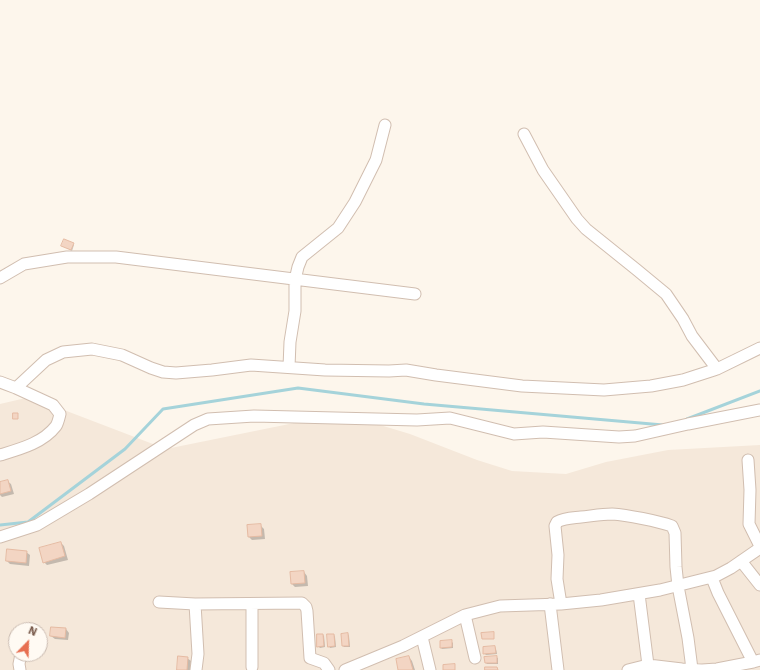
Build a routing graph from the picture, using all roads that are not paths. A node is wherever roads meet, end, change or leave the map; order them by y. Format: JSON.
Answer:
{"nodes":[{"id":1,"x":385,"y":125,"type":"dead end"},
{"id":2,"x":524,"y":134,"type":"dead end"},
{"id":3,"x":0,"y":278,"type":"edge"},
{"id":4,"x":295,"y":280,"type":"junction"},
{"id":5,"x":415,"y":294,"type":"dead end"},
{"id":6,"x":760,"y":348,"type":"edge"},
{"id":7,"x":289,"y":368,"type":"junction"},
{"id":8,"x":717,"y":369,"type":"junction"},
{"id":9,"x":0,"y":382,"type":"edge"},
{"id":10,"x":16,"y":388,"type":"junction"},
{"id":11,"x":760,"y":410,"type":"edge"},
{"id":12,"x":0,"y":455,"type":"edge"},
{"id":13,"x":748,"y":460,"type":"dead end"},
{"id":14,"x":0,"y":537,"type":"edge"},
{"id":15,"x":760,"y":547,"type":"edge"},
{"id":16,"x":742,"y":561,"type":"junction"},
{"id":17,"x":712,"y":578,"type":"junction"},
{"id":18,"x":760,"y":585,"type":"edge"},
{"id":19,"x":678,"y":586,"type":"junction"},
{"id":20,"x":639,"y":594,"type":"junction"},
{"id":21,"x":159,"y":602,"type":"dead end"},
{"id":22,"x":195,"y":604,"type":"junction"},
{"id":23,"x":252,"y":604,"type":"junction"},
{"id":24,"x":556,"y":604,"type":"junction"},
{"id":25,"x":465,"y":615,"type":"junction"},
{"id":26,"x":422,"y":637,"type":"junction"},
{"id":27,"x":475,"y":658,"type":"dead end"},
{"id":28,"x":756,"y":661,"type":"edge"},
{"id":29,"x":648,"y":666,"type":"junction"},
{"id":30,"x":252,"y":667,"type":"dead end"},
{"id":31,"x":692,"y":669,"type":"edge"},
{"id":32,"x":196,"y":670,"type":"edge"},
{"id":33,"x":329,"y":670,"type":"edge"},
{"id":34,"x":345,"y":670,"type":"edge"},
{"id":35,"x":430,"y":670,"type":"edge"},
{"id":36,"x":558,"y":670,"type":"edge"},
{"id":37,"x":628,"y":670,"type":"edge"}],
"edges":[{"from":1,"to":4,"type":"street"},
{"from":2,"to":8,"type":"street"},
{"from":3,"to":4,"type":"street"},
{"from":4,"to":5,"type":"street"},
{"from":4,"to":7,"type":"street"},
{"from":6,"to":8,"type":"street"},
{"from":7,"to":8,"type":"street"},
{"from":7,"to":10,"type":"street"},
{"from":9,"to":10,"type":"street"},
{"from":10,"to":12,"type":"street"},
{"from":11,"to":14,"type":"street"},
{"from":13,"to":15,"type":"street"},
{"from":15,"to":16,"type":"street"},
{"from":16,"to":17,"type":"street"},
{"from":16,"to":18,"type":"street"},
{"from":17,"to":19,"type":"street"},
{"from":17,"to":28,"type":"street"},
{"from":19,"to":20,"type":"street"},
{"from":19,"to":24,"type":"street"},
{"from":19,"to":31,"type":"street"},
{"from":20,"to":24,"type":"street"},
{"from":20,"to":29,"type":"street"},
{"from":21,"to":22,"type":"street"},
{"from":22,"to":23,"type":"street"},
{"from":22,"to":32,"type":"street"},
{"from":23,"to":30,"type":"street"},
{"from":23,"to":33,"type":"street"},
{"from":24,"to":25,"type":"street"},
{"from":24,"to":36,"type":"street"},
{"from":25,"to":26,"type":"street"},
{"from":25,"to":27,"type":"street"},
{"from":26,"to":34,"type":"street"},
{"from":26,"to":35,"type":"street"},
{"from":28,"to":31,"type":"street"},
{"from":29,"to":31,"type":"street"},
{"from":29,"to":37,"type":"street"}]}
